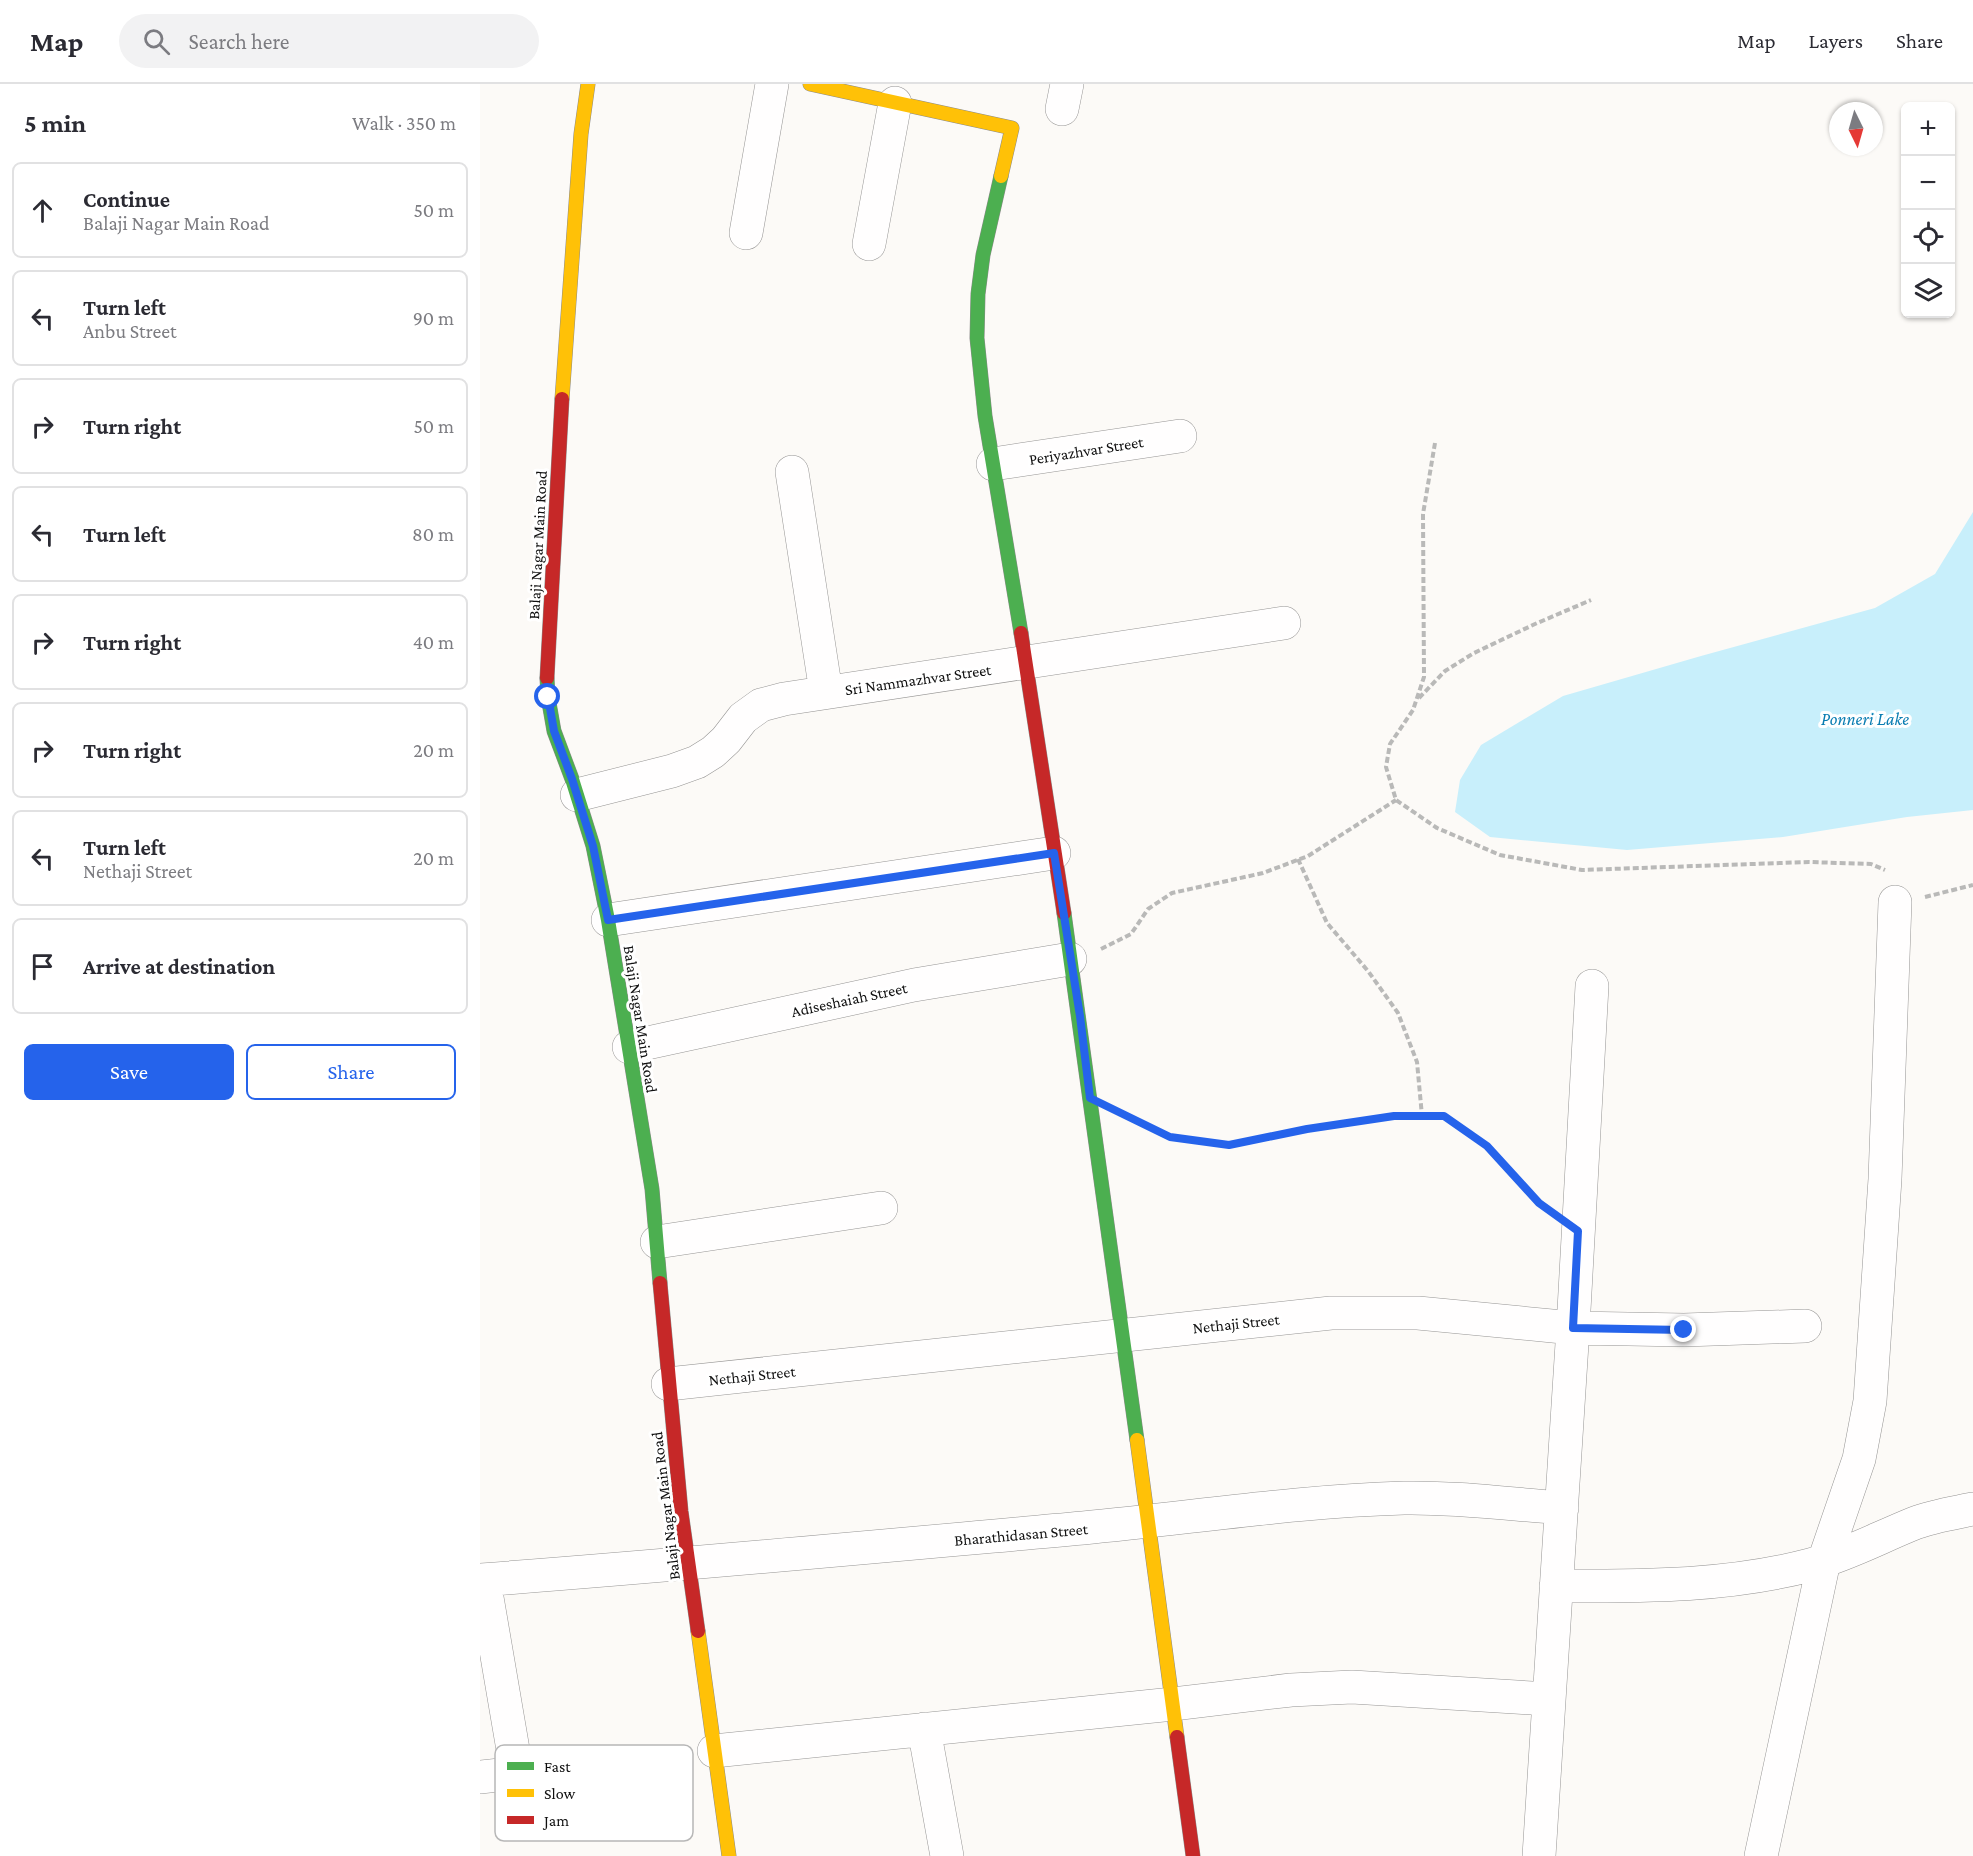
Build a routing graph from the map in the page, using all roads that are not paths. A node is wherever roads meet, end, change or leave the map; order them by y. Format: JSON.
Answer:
{"nodes":[{"id":1,"x":588,"y":84,"type":"edge"},
{"id":2,"x":772,"y":84,"type":"edge"},
{"id":3,"x":810,"y":84,"type":"edge"},
{"id":4,"x":895,"y":103,"type":"junction"},
{"id":5,"x":746,"y":233,"type":"dead end"},
{"id":6,"x":868,"y":244,"type":"dead end"},
{"id":7,"x":1180,"y":436,"type":"dead end"},
{"id":8,"x":993,"y":464,"type":"junction"},
{"id":9,"x":792,"y":472,"type":"dead end"},
{"id":10,"x":1284,"y":622,"type":"dead end"},
{"id":11,"x":1026,"y":663,"type":"junction"},
{"id":12,"x":826,"y":692,"type":"junction"},
{"id":13,"x":577,"y":795,"type":"junction"},
{"id":14,"x":1054,"y":853,"type":"junction"},
{"id":15,"x":1895,"y":902,"type":"road end"},
{"id":16,"x":608,"y":920,"type":"junction"},
{"id":17,"x":1070,"y":958,"type":"junction"},
{"id":18,"x":1592,"y":986,"type":"dead end"},
{"id":19,"x":628,"y":1047,"type":"junction"},
{"id":20,"x":881,"y":1208,"type":"dead end"},
{"id":21,"x":657,"y":1242,"type":"junction"},
{"id":22,"x":1805,"y":1326,"type":"dead end"},
{"id":23,"x":1573,"y":1328,"type":"junction"},
{"id":24,"x":1122,"y":1335,"type":"junction"},
{"id":25,"x":668,"y":1384,"type":"junction"},
{"id":26,"x":1562,"y":1508,"type":"junction"},
{"id":27,"x":1973,"y":1509,"type":"edge"},
{"id":28,"x":1148,"y":1522,"type":"junction"},
{"id":29,"x":1824,"y":1561,"type":"junction"},
{"id":30,"x":688,"y":1564,"type":"junction"},
{"id":31,"x":482,"y":1580,"type":"edge"},
{"id":32,"x":1556,"y":1586,"type":"junction"},
{"id":33,"x":1549,"y":1699,"type":"junction"},
{"id":34,"x":1173,"y":1704,"type":"junction"},
{"id":35,"x":924,"y":1729,"type":"junction"},
{"id":36,"x":513,"y":1745,"type":"edge"},
{"id":37,"x":714,"y":1751,"type":"junction"},
{"id":38,"x":495,"y":1775,"type":"edge"},
{"id":39,"x":480,"y":1777,"type":"edge"},
{"id":40,"x":729,"y":1856,"type":"edge"},
{"id":41,"x":947,"y":1856,"type":"edge"},
{"id":42,"x":1193,"y":1856,"type":"edge"},
{"id":43,"x":1539,"y":1856,"type":"edge"},
{"id":44,"x":1761,"y":1856,"type":"edge"}],
"edges":[{"from":1,"to":13,"type":"street","name":"Balaji Nagar Main Road"},
{"from":2,"to":5,"type":"street"},
{"from":3,"to":4,"type":"street"},
{"from":4,"to":6,"type":"street"},
{"from":4,"to":8,"type":"street"},
{"from":7,"to":8,"type":"street","name":"Periyazhvar Street"},
{"from":8,"to":11,"type":"street"},
{"from":9,"to":12,"type":"street"},
{"from":10,"to":11,"type":"street","name":"Sri Nammazhvar Street"},
{"from":11,"to":12,"type":"street","name":"Sri Nammazhvar Street"},
{"from":11,"to":14,"type":"street"},
{"from":12,"to":13,"type":"street","name":"Sri Nammazhvar Street"},
{"from":13,"to":16,"type":"street","name":"Balaji Nagar Main Road"},
{"from":14,"to":16,"type":"street"},
{"from":14,"to":17,"type":"street"},
{"from":15,"to":29,"type":"street"},
{"from":16,"to":19,"type":"street","name":"Balaji Nagar Main Road"},
{"from":17,"to":19,"type":"street","name":"Adiseshaiah Street"},
{"from":17,"to":24,"type":"street"},
{"from":18,"to":23,"type":"street"},
{"from":19,"to":21,"type":"street","name":"Balaji Nagar Main Road"},
{"from":20,"to":21,"type":"street"},
{"from":21,"to":25,"type":"street","name":"Balaji Nagar Main Road"},
{"from":22,"to":23,"type":"street","name":"Nethaji Street"},
{"from":23,"to":24,"type":"street","name":"Nethaji Street"},
{"from":23,"to":26,"type":"street"},
{"from":24,"to":25,"type":"street","name":"Nethaji Street"},
{"from":24,"to":28,"type":"street"},
{"from":25,"to":30,"type":"street","name":"Balaji Nagar Main Road"},
{"from":26,"to":28,"type":"street","name":"Bharathidasan Street"},
{"from":26,"to":32,"type":"street"},
{"from":27,"to":29,"type":"street"},
{"from":28,"to":30,"type":"street","name":"Bharathidasan Street"},
{"from":28,"to":34,"type":"street"},
{"from":29,"to":32,"type":"street"},
{"from":29,"to":44,"type":"street"},
{"from":30,"to":31,"type":"street","name":"Bharathidasan Street"},
{"from":30,"to":37,"type":"street","name":"Balaji Nagar Main Road"},
{"from":31,"to":36,"type":"street"},
{"from":32,"to":33,"type":"street"},
{"from":33,"to":34,"type":"street"},
{"from":33,"to":43,"type":"street"},
{"from":34,"to":35,"type":"street"},
{"from":34,"to":42,"type":"street"},
{"from":35,"to":37,"type":"street"},
{"from":35,"to":41,"type":"street"},
{"from":37,"to":40,"type":"street","name":"Balaji Nagar Main Road"},
{"from":38,"to":39,"type":"street"}]}
